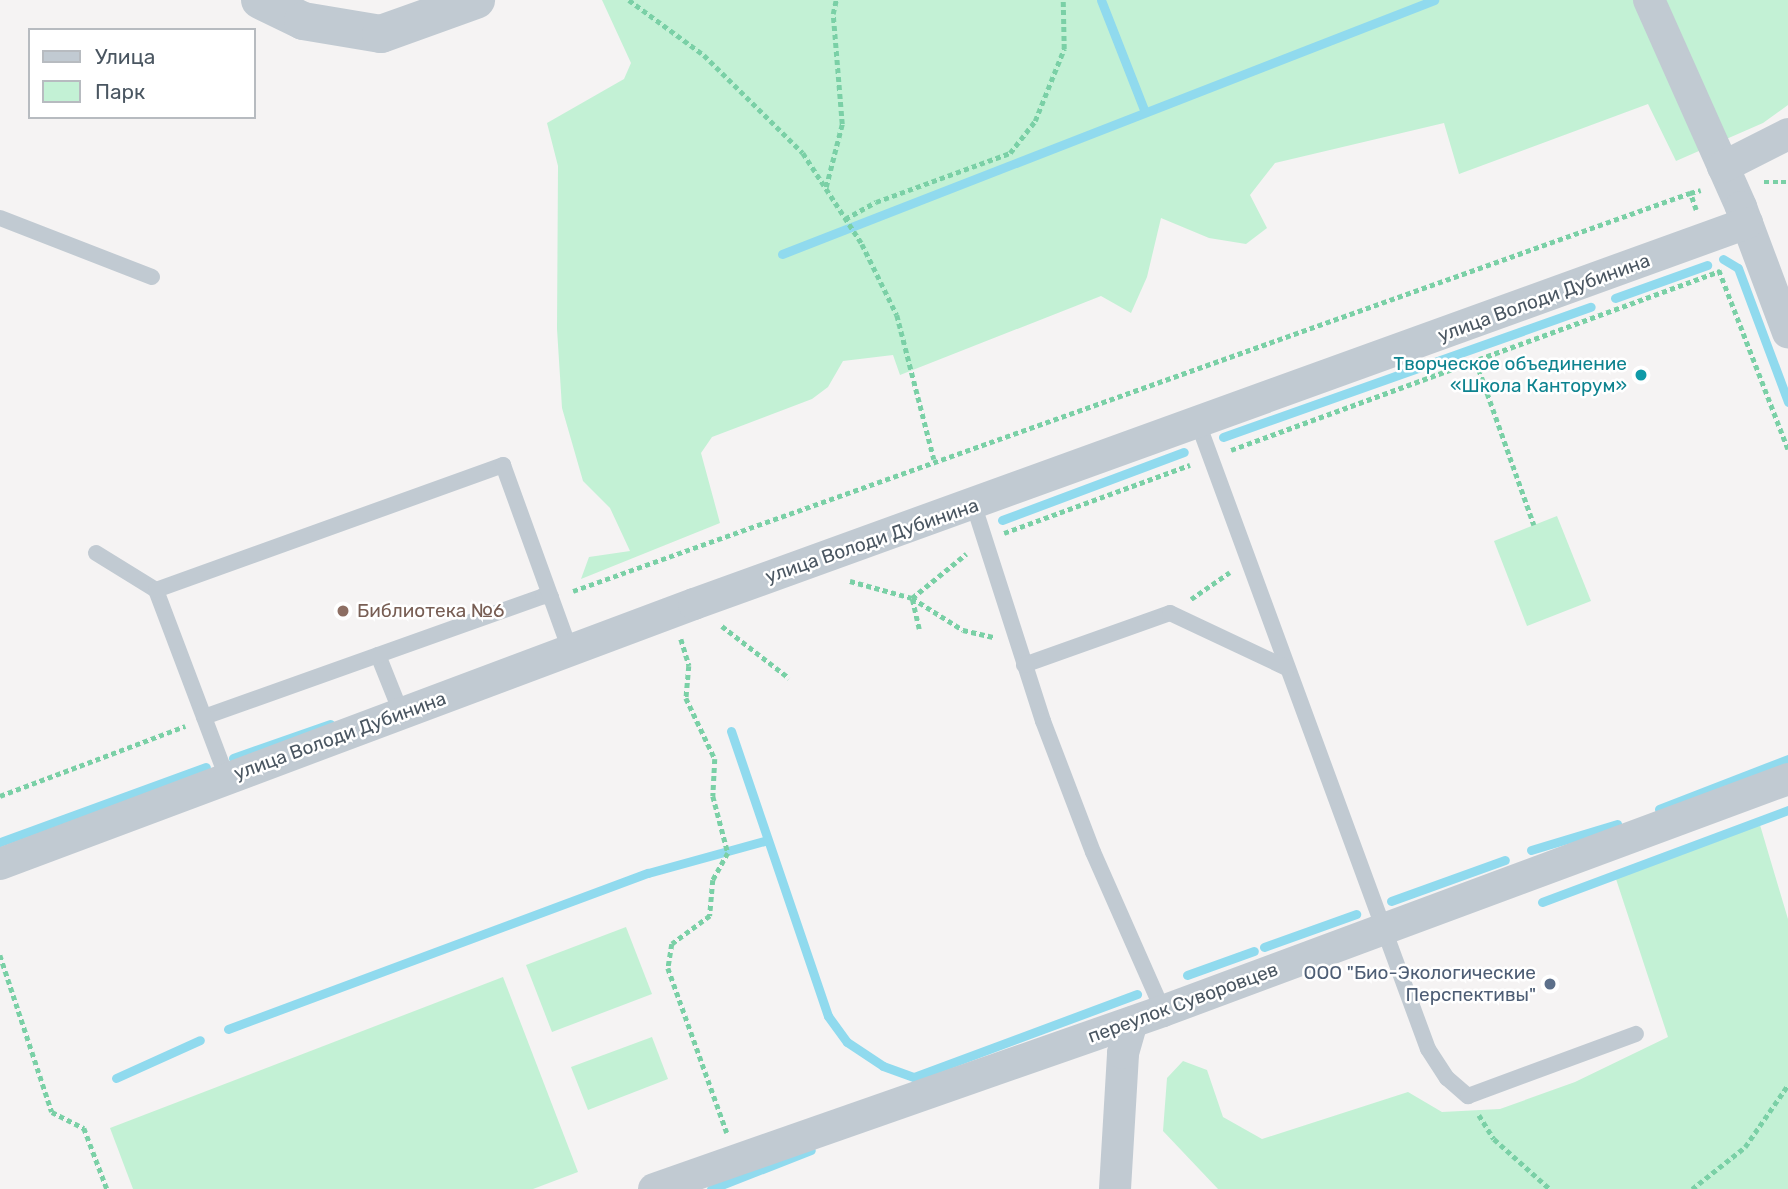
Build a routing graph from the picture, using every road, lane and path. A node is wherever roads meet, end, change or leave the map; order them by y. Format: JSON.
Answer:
{"nodes":[{"id":1,"x":260,"y":0,"type":"edge"},
{"id":2,"x":476,"y":0,"type":"edge"},
{"id":3,"x":629,"y":0,"type":"edge"},
{"id":4,"x":836,"y":0,"type":"edge"},
{"id":5,"x":1063,"y":0,"type":"edge"},
{"id":6,"x":1649,"y":0,"type":"edge"},
{"id":7,"x":425,"y":11,"type":"edge"},
{"id":8,"x":1788,"y":134,"type":"edge"},
{"id":9,"x":1723,"y":167,"type":"junction"},
{"id":10,"x":826,"y":188,"type":"junction"},
{"id":11,"x":1690,"y":193,"type":"dead end"},
{"id":12,"x":0,"y":218,"type":"edge"},
{"id":13,"x":845,"y":219,"type":"junction"},
{"id":14,"x":1747,"y":223,"type":"junction"},
{"id":15,"x":1720,"y":271,"type":"dead end"},
{"id":16,"x":152,"y":277,"type":"dead end"},
{"id":17,"x":1788,"y":333,"type":"edge"},
{"id":18,"x":1475,"y":361,"type":"junction"},
{"id":19,"x":1198,"y":423,"type":"junction"},
{"id":20,"x":1211,"y":457,"type":"junction"},
{"id":21,"x":934,"y":459,"type":"junction"},
{"id":22,"x":974,"y":506,"type":"junction"},
{"id":23,"x":1534,"y":525,"type":"dead end"},
{"id":24,"x":985,"y":540,"type":"junction"},
{"id":25,"x":96,"y":552,"type":"dead end"},
{"id":26,"x":1249,"y":559,"type":"junction"},
{"id":27,"x":812,"y":562,"type":"junction"},
{"id":28,"x":156,"y":590,"type":"junction"},
{"id":29,"x":551,"y":597,"type":"junction"},
{"id":30,"x":912,"y":598,"type":"junction"},
{"id":31,"x":683,"y":608,"type":"junction"},
{"id":32,"x":1170,"y":613,"type":"junction"},
{"id":33,"x":919,"y":629,"type":"dead end"},
{"id":34,"x":1018,"y":643,"type":"junction"},
{"id":35,"x":570,"y":650,"type":"junction"},
{"id":36,"x":379,"y":655,"type":"junction"},
{"id":37,"x":1024,"y":665,"type":"junction"},
{"id":38,"x":1287,"y":668,"type":"junction"},
{"id":39,"x":789,"y":678,"type":"dead end"},
{"id":40,"x":401,"y":715,"type":"junction"},
{"id":41,"x":204,"y":717,"type":"junction"},
{"id":42,"x":227,"y":778,"type":"junction"},
{"id":43,"x":1788,"y":779,"type":"edge"},
{"id":44,"x":0,"y":796,"type":"edge"},
{"id":45,"x":0,"y":864,"type":"edge"},
{"id":46,"x":1385,"y":930,"type":"junction"},
{"id":47,"x":0,"y":955,"type":"edge"},
{"id":48,"x":1163,"y":1011,"type":"junction"},
{"id":49,"x":1132,"y":1022,"type":"junction"},
{"id":50,"x":1636,"y":1034,"type":"dead end"},
{"id":51,"x":1788,"y":1085,"type":"edge"},
{"id":52,"x":1468,"y":1096,"type":"junction"},
{"id":53,"x":736,"y":1160,"type":"junction"},
{"id":54,"x":107,"y":1189,"type":"edge"},
{"id":55,"x":654,"y":1189,"type":"edge"},
{"id":56,"x":1115,"y":1189,"type":"edge"},
{"id":57,"x":1550,"y":1189,"type":"edge"},
{"id":58,"x":1692,"y":1189,"type":"edge"}],
"edges":[{"from":1,"to":7,"type":"street"},
{"from":2,"to":7,"type":"street"},
{"from":3,"to":10,"type":"path"},
{"from":4,"to":10,"type":"path"},
{"from":5,"to":13,"type":"path"},
{"from":6,"to":9,"type":"street"},
{"from":8,"to":9,"type":"street"},
{"from":9,"to":14,"type":"street"},
{"from":10,"to":13,"type":"path"},
{"from":11,"to":21,"type":"path"},
{"from":12,"to":16,"type":"lane"},
{"from":13,"to":21,"type":"path"},
{"from":14,"to":17,"type":"street"},
{"from":14,"to":19,"type":"street","name":"улица Володи Дубинина"},
{"from":15,"to":18,"type":"path"},
{"from":18,"to":20,"type":"path"},
{"from":18,"to":23,"type":"path"},
{"from":19,"to":20,"type":"lane"},
{"from":19,"to":22,"type":"street","name":"улица Володи Дубинина"},
{"from":20,"to":24,"type":"path"},
{"from":20,"to":26,"type":"lane"},
{"from":21,"to":29,"type":"path"},
{"from":22,"to":24,"type":"lane"},
{"from":22,"to":27,"type":"street","name":"улица Володи Дубинина"},
{"from":24,"to":30,"type":"path"},
{"from":24,"to":34,"type":"lane"},
{"from":25,"to":28,"type":"lane"},
{"from":26,"to":32,"type":"path"},
{"from":26,"to":38,"type":"lane"},
{"from":27,"to":30,"type":"path"},
{"from":27,"to":31,"type":"street","name":"улица Володи Дубинина"},
{"from":28,"to":29,"type":"lane"},
{"from":28,"to":41,"type":"lane"},
{"from":29,"to":35,"type":"lane"},
{"from":29,"to":36,"type":"lane"},
{"from":30,"to":33,"type":"path"},
{"from":30,"to":34,"type":"path"},
{"from":31,"to":35,"type":"street","name":"улица Володи Дубинина"},
{"from":31,"to":39,"type":"path"},
{"from":31,"to":53,"type":"path"},
{"from":32,"to":37,"type":"lane"},
{"from":32,"to":38,"type":"lane"},
{"from":34,"to":37,"type":"lane"},
{"from":35,"to":40,"type":"street","name":"улица Володи Дубинина"},
{"from":36,"to":40,"type":"lane"},
{"from":36,"to":41,"type":"lane"},
{"from":37,"to":48,"type":"lane"},
{"from":38,"to":46,"type":"lane"},
{"from":40,"to":42,"type":"street","name":"улица Володи Дубинина"},
{"from":41,"to":42,"type":"lane"},
{"from":41,"to":44,"type":"path"},
{"from":42,"to":45,"type":"street","name":"улица Володи Дубинина"},
{"from":43,"to":46,"type":"street","name":"переулок Суворовцев"},
{"from":46,"to":48,"type":"street","name":"переулок Суворовцев"},
{"from":46,"to":52,"type":"lane"},
{"from":47,"to":54,"type":"path"},
{"from":48,"to":49,"type":"street","name":"переулок Суворовцев"},
{"from":49,"to":53,"type":"street","name":"переулок Суворовцев"},
{"from":49,"to":56,"type":"street"},
{"from":50,"to":52,"type":"lane"},
{"from":51,"to":58,"type":"path"},
{"from":52,"to":57,"type":"path"},
{"from":53,"to":55,"type":"street","name":"переулок Суворовцев"}]}
